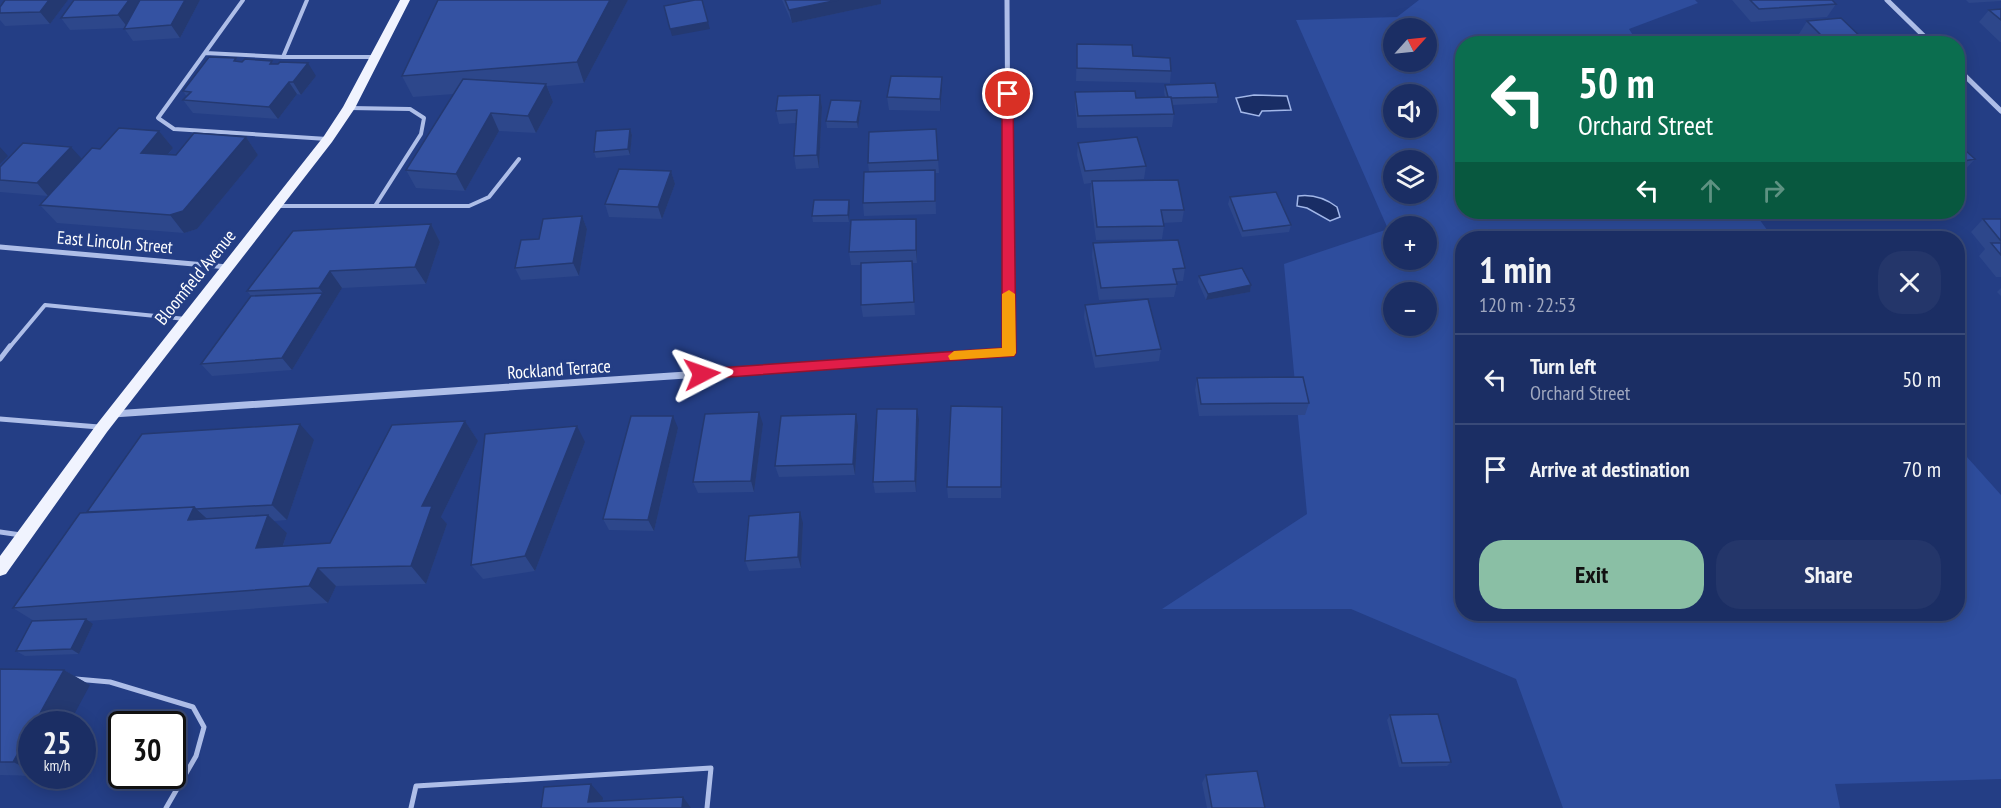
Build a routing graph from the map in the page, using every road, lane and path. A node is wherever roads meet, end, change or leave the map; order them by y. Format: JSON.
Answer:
{"nodes":[{"id":1,"x":243,"y":0,"type":"edge"},
{"id":2,"x":307,"y":0,"type":"edge"},
{"id":3,"x":405,"y":0,"type":"edge"},
{"id":4,"x":1007,"y":0,"type":"edge"},
{"id":5,"x":1887,"y":0,"type":"edge"},
{"id":6,"x":1924,"y":36,"type":"edge"},
{"id":7,"x":205,"y":53,"type":"junction"},
{"id":8,"x":283,"y":57,"type":"junction"},
{"id":9,"x":376,"y":57,"type":"junction"},
{"id":10,"x":1965,"y":76,"type":"edge"},
{"id":11,"x":348,"y":108,"type":"junction"},
{"id":12,"x":2001,"y":111,"type":"edge"},
{"id":13,"x":328,"y":139,"type":"junction"},
{"id":14,"x":519,"y":159,"type":"dead end"},
{"id":15,"x":276,"y":206,"type":"junction"},
{"id":16,"x":375,"y":206,"type":"junction"},
{"id":17,"x":0,"y":247,"type":"edge"},
{"id":18,"x":228,"y":267,"type":"junction"},
{"id":19,"x":186,"y":319,"type":"junction"},
{"id":20,"x":0,"y":359,"type":"edge"},
{"id":21,"x":112,"y":414,"type":"junction"},
{"id":22,"x":0,"y":419,"type":"edge"},
{"id":23,"x":102,"y":428,"type":"junction"},
{"id":24,"x":0,"y":532,"type":"edge"},
{"id":25,"x":24,"y":535,"type":"junction"},
{"id":26,"x":0,"y":568,"type":"edge"},
{"id":27,"x":66,"y":678,"type":"dead end"},
{"id":28,"x":166,"y":808,"type":"edge"},
{"id":29,"x":411,"y":808,"type":"edge"},
{"id":30,"x":707,"y":808,"type":"edge"}],
"edges":[{"from":1,"to":7,"type":"lane"},
{"from":2,"to":8,"type":"lane"},
{"from":3,"to":9,"type":"main road","name":"Bloomfield Avenue"},
{"from":4,"to":21,"type":"street","name":"Rockland Terrace"},
{"from":5,"to":6,"type":"street"},
{"from":7,"to":8,"type":"lane"},
{"from":7,"to":13,"type":"lane"},
{"from":8,"to":9,"type":"lane"},
{"from":9,"to":11,"type":"main road","name":"Bloomfield Avenue"},
{"from":10,"to":12,"type":"street"},
{"from":11,"to":13,"type":"main road","name":"Bloomfield Avenue"},
{"from":11,"to":16,"type":"lane"},
{"from":13,"to":15,"type":"main road","name":"Bloomfield Avenue"},
{"from":14,"to":16,"type":"lane"},
{"from":15,"to":16,"type":"lane"},
{"from":15,"to":18,"type":"main road","name":"Bloomfield Avenue"},
{"from":17,"to":18,"type":"street","name":"East Lincoln Street"},
{"from":18,"to":19,"type":"main road","name":"Bloomfield Avenue"},
{"from":19,"to":20,"type":"lane"},
{"from":19,"to":21,"type":"main road","name":"Bloomfield Avenue"},
{"from":21,"to":23,"type":"main road","name":"Bloomfield Avenue"},
{"from":22,"to":23,"type":"lane"},
{"from":23,"to":25,"type":"main road","name":"Bloomfield Avenue"},
{"from":24,"to":25,"type":"lane"},
{"from":25,"to":26,"type":"main road","name":"Bloomfield Avenue"},
{"from":27,"to":28,"type":"lane"},
{"from":29,"to":30,"type":"lane"}]}
